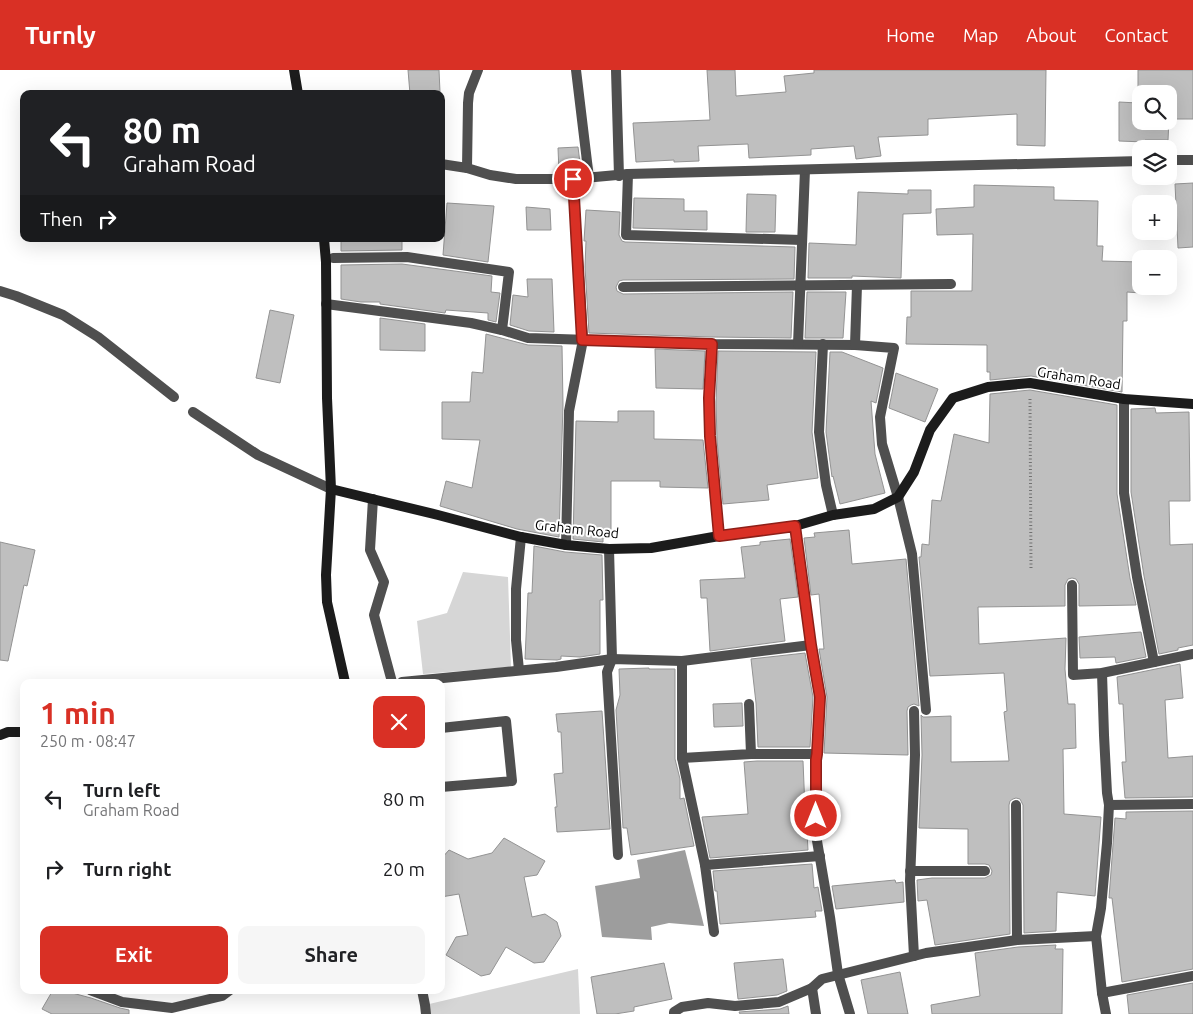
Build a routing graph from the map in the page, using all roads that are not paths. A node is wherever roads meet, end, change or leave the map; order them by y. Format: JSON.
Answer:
{"nodes":[{"id":1,"x":294,"y":70,"type":"edge"},
{"id":2,"x":478,"y":70,"type":"edge"},
{"id":3,"x":576,"y":70,"type":"edge"},
{"id":4,"x":616,"y":70,"type":"edge"},
{"id":5,"x":297,"y":90,"type":"edge"},
{"id":6,"x":1177,"y":160,"type":"edge"},
{"id":7,"x":1193,"y":160,"type":"edge"},
{"id":8,"x":1132,"y":161,"type":"edge"},
{"id":9,"x":445,"y":165,"type":"edge"},
{"id":10,"x":467,"y":168,"type":"junction"},
{"id":11,"x":804,"y":170,"type":"junction"},
{"id":12,"x":623,"y":175,"type":"junction"},
{"id":13,"x":588,"y":178,"type":"junction"},
{"id":14,"x":573,"y":179,"type":"junction"},
{"id":15,"x":802,"y":240,"type":"junction"},
{"id":16,"x":324,"y":242,"type":"edge"},
{"id":17,"x":333,"y":258,"type":"dead end"},
{"id":18,"x":857,"y":284,"type":"junction"},
{"id":19,"x":952,"y":284,"type":"dead end"},
{"id":20,"x":801,"y":285,"type":"junction"},
{"id":21,"x":623,"y":287,"type":"dead end"},
{"id":22,"x":0,"y":291,"type":"edge"},
{"id":23,"x":326,"y":304,"type":"junction"},
{"id":24,"x":502,"y":330,"type":"junction"},
{"id":25,"x":582,"y":340,"type":"junction"},
{"id":26,"x":712,"y":344,"type":"junction"},
{"id":27,"x":798,"y":344,"type":"junction"},
{"id":28,"x":823,"y":344,"type":"junction"},
{"id":29,"x":855,"y":345,"type":"junction"},
{"id":30,"x":174,"y":397,"type":"dead end"},
{"id":31,"x":1124,"y":399,"type":"junction"},
{"id":32,"x":1193,"y":404,"type":"edge"},
{"id":33,"x":193,"y":412,"type":"dead end"},
{"id":34,"x":331,"y":488,"type":"junction"},
{"id":35,"x":898,"y":497,"type":"junction"},
{"id":36,"x":373,"y":499,"type":"junction"},
{"id":37,"x":833,"y":515,"type":"junction"},
{"id":38,"x":795,"y":526,"type":"junction"},
{"id":39,"x":719,"y":536,"type":"junction"},
{"id":40,"x":521,"y":537,"type":"junction"},
{"id":41,"x":566,"y":545,"type":"junction"},
{"id":42,"x":609,"y":549,"type":"junction"},
{"id":43,"x":1072,"y":585,"type":"dead end"},
{"id":44,"x":811,"y":645,"type":"junction"},
{"id":45,"x":1193,"y":654,"type":"edge"},
{"id":46,"x":612,"y":659,"type":"junction"},
{"id":47,"x":682,"y":661,"type":"junction"},
{"id":48,"x":1154,"y":662,"type":"junction"},
{"id":49,"x":519,"y":670,"type":"junction"},
{"id":50,"x":1102,"y":673,"type":"junction"},
{"id":51,"x":344,"y":679,"type":"edge"},
{"id":52,"x":391,"y":679,"type":"edge"},
{"id":53,"x":431,"y":679,"type":"edge"},
{"id":54,"x":749,"y":704,"type":"dead end"},
{"id":55,"x":914,"y":710,"type":"dead end"},
{"id":56,"x":926,"y":710,"type":"dead end"},
{"id":57,"x":445,"y":728,"type":"edge"},
{"id":58,"x":20,"y":732,"type":"edge"},
{"id":59,"x":0,"y":735,"type":"edge"},
{"id":60,"x":751,"y":754,"type":"junction"},
{"id":61,"x":817,"y":754,"type":"junction"},
{"id":62,"x":682,"y":758,"type":"junction"},
{"id":63,"x":445,"y":787,"type":"edge"},
{"id":64,"x":1193,"y":804,"type":"edge"},
{"id":65,"x":1016,"y":805,"type":"dead end"},
{"id":66,"x":1109,"y":805,"type":"junction"},
{"id":67,"x":618,"y":855,"type":"dead end"},
{"id":68,"x":820,"y":856,"type":"junction"},
{"id":69,"x":705,"y":865,"type":"junction"},
{"id":70,"x":985,"y":871,"type":"dead end"},
{"id":71,"x":910,"y":872,"type":"junction"},
{"id":72,"x":714,"y":932,"type":"dead end"},
{"id":73,"x":1096,"y":936,"type":"junction"},
{"id":74,"x":1017,"y":940,"type":"junction"},
{"id":75,"x":914,"y":956,"type":"junction"},
{"id":76,"x":838,"y":974,"type":"junction"},
{"id":77,"x":1193,"y":976,"type":"edge"},
{"id":78,"x":812,"y":988,"type":"junction"},
{"id":79,"x":1102,"y":993,"type":"junction"},
{"id":80,"x":101,"y":994,"type":"edge"},
{"id":81,"x":225,"y":994,"type":"edge"},
{"id":82,"x":423,"y":994,"type":"edge"},
{"id":83,"x":752,"y":1009,"type":"edge"},
{"id":84,"x":426,"y":1014,"type":"edge"},
{"id":85,"x":674,"y":1014,"type":"edge"},
{"id":86,"x":816,"y":1014,"type":"edge"},
{"id":87,"x":850,"y":1014,"type":"edge"},
{"id":88,"x":1106,"y":1014,"type":"edge"}],
"edges":[{"from":1,"to":5,"type":"street"},
{"from":2,"to":10,"type":"street"},
{"from":3,"to":13,"type":"street"},
{"from":4,"to":12,"type":"street"},
{"from":6,"to":7,"type":"street"},
{"from":8,"to":11,"type":"street"},
{"from":9,"to":10,"type":"street"},
{"from":10,"to":14,"type":"street"},
{"from":11,"to":12,"type":"street"},
{"from":11,"to":15,"type":"street"},
{"from":12,"to":13,"type":"street"},
{"from":12,"to":15,"type":"street"},
{"from":13,"to":14,"type":"street"},
{"from":14,"to":25,"type":"street"},
{"from":15,"to":20,"type":"street"},
{"from":16,"to":23,"type":"street"},
{"from":17,"to":24,"type":"street"},
{"from":18,"to":19,"type":"street"},
{"from":18,"to":20,"type":"street"},
{"from":18,"to":29,"type":"street"},
{"from":20,"to":21,"type":"street"},
{"from":20,"to":27,"type":"street"},
{"from":22,"to":30,"type":"street"},
{"from":23,"to":24,"type":"street"},
{"from":23,"to":34,"type":"street"},
{"from":24,"to":25,"type":"street"},
{"from":25,"to":26,"type":"street"},
{"from":25,"to":41,"type":"street"},
{"from":26,"to":27,"type":"street"},
{"from":26,"to":39,"type":"street"},
{"from":27,"to":28,"type":"street"},
{"from":28,"to":29,"type":"street"},
{"from":28,"to":37,"type":"street"},
{"from":29,"to":35,"type":"street"},
{"from":31,"to":32,"type":"street","name":"Graham Road"},
{"from":31,"to":35,"type":"street","name":"Graham Road"},
{"from":31,"to":48,"type":"street"},
{"from":33,"to":34,"type":"street"},
{"from":34,"to":36,"type":"street","name":"Graham Road"},
{"from":34,"to":51,"type":"street"},
{"from":35,"to":37,"type":"street","name":"Graham Road"},
{"from":35,"to":56,"type":"street"},
{"from":36,"to":40,"type":"street","name":"Graham Road"},
{"from":36,"to":52,"type":"street"},
{"from":37,"to":38,"type":"street","name":"Graham Road"},
{"from":38,"to":39,"type":"street","name":"Graham Road"},
{"from":38,"to":44,"type":"street"},
{"from":39,"to":42,"type":"street","name":"Graham Road"},
{"from":40,"to":41,"type":"street","name":"Graham Road"},
{"from":40,"to":49,"type":"street"},
{"from":41,"to":42,"type":"street","name":"Graham Road"},
{"from":42,"to":46,"type":"street"},
{"from":43,"to":50,"type":"street"},
{"from":44,"to":47,"type":"street"},
{"from":44,"to":61,"type":"street"},
{"from":45,"to":48,"type":"street"},
{"from":46,"to":47,"type":"street"},
{"from":46,"to":49,"type":"street"},
{"from":46,"to":67,"type":"street"},
{"from":47,"to":62,"type":"street"},
{"from":48,"to":50,"type":"street"},
{"from":49,"to":53,"type":"street"},
{"from":50,"to":66,"type":"street"},
{"from":54,"to":60,"type":"street"},
{"from":55,"to":71,"type":"street"},
{"from":57,"to":63,"type":"street"},
{"from":58,"to":59,"type":"street"},
{"from":60,"to":61,"type":"street"},
{"from":60,"to":62,"type":"street"},
{"from":61,"to":68,"type":"street"},
{"from":62,"to":69,"type":"street"},
{"from":64,"to":66,"type":"street"},
{"from":65,"to":74,"type":"street"},
{"from":66,"to":73,"type":"street"},
{"from":68,"to":69,"type":"street"},
{"from":68,"to":76,"type":"street"},
{"from":69,"to":72,"type":"street"},
{"from":70,"to":71,"type":"street"},
{"from":71,"to":75,"type":"street"},
{"from":73,"to":74,"type":"street"},
{"from":73,"to":79,"type":"street"},
{"from":74,"to":75,"type":"street"},
{"from":75,"to":76,"type":"street"},
{"from":76,"to":78,"type":"street"},
{"from":76,"to":87,"type":"street"},
{"from":77,"to":79,"type":"street"},
{"from":78,"to":83,"type":"street"},
{"from":78,"to":86,"type":"street"},
{"from":79,"to":88,"type":"street"},
{"from":80,"to":81,"type":"street"},
{"from":82,"to":84,"type":"street"},
{"from":83,"to":85,"type":"street"}]}
